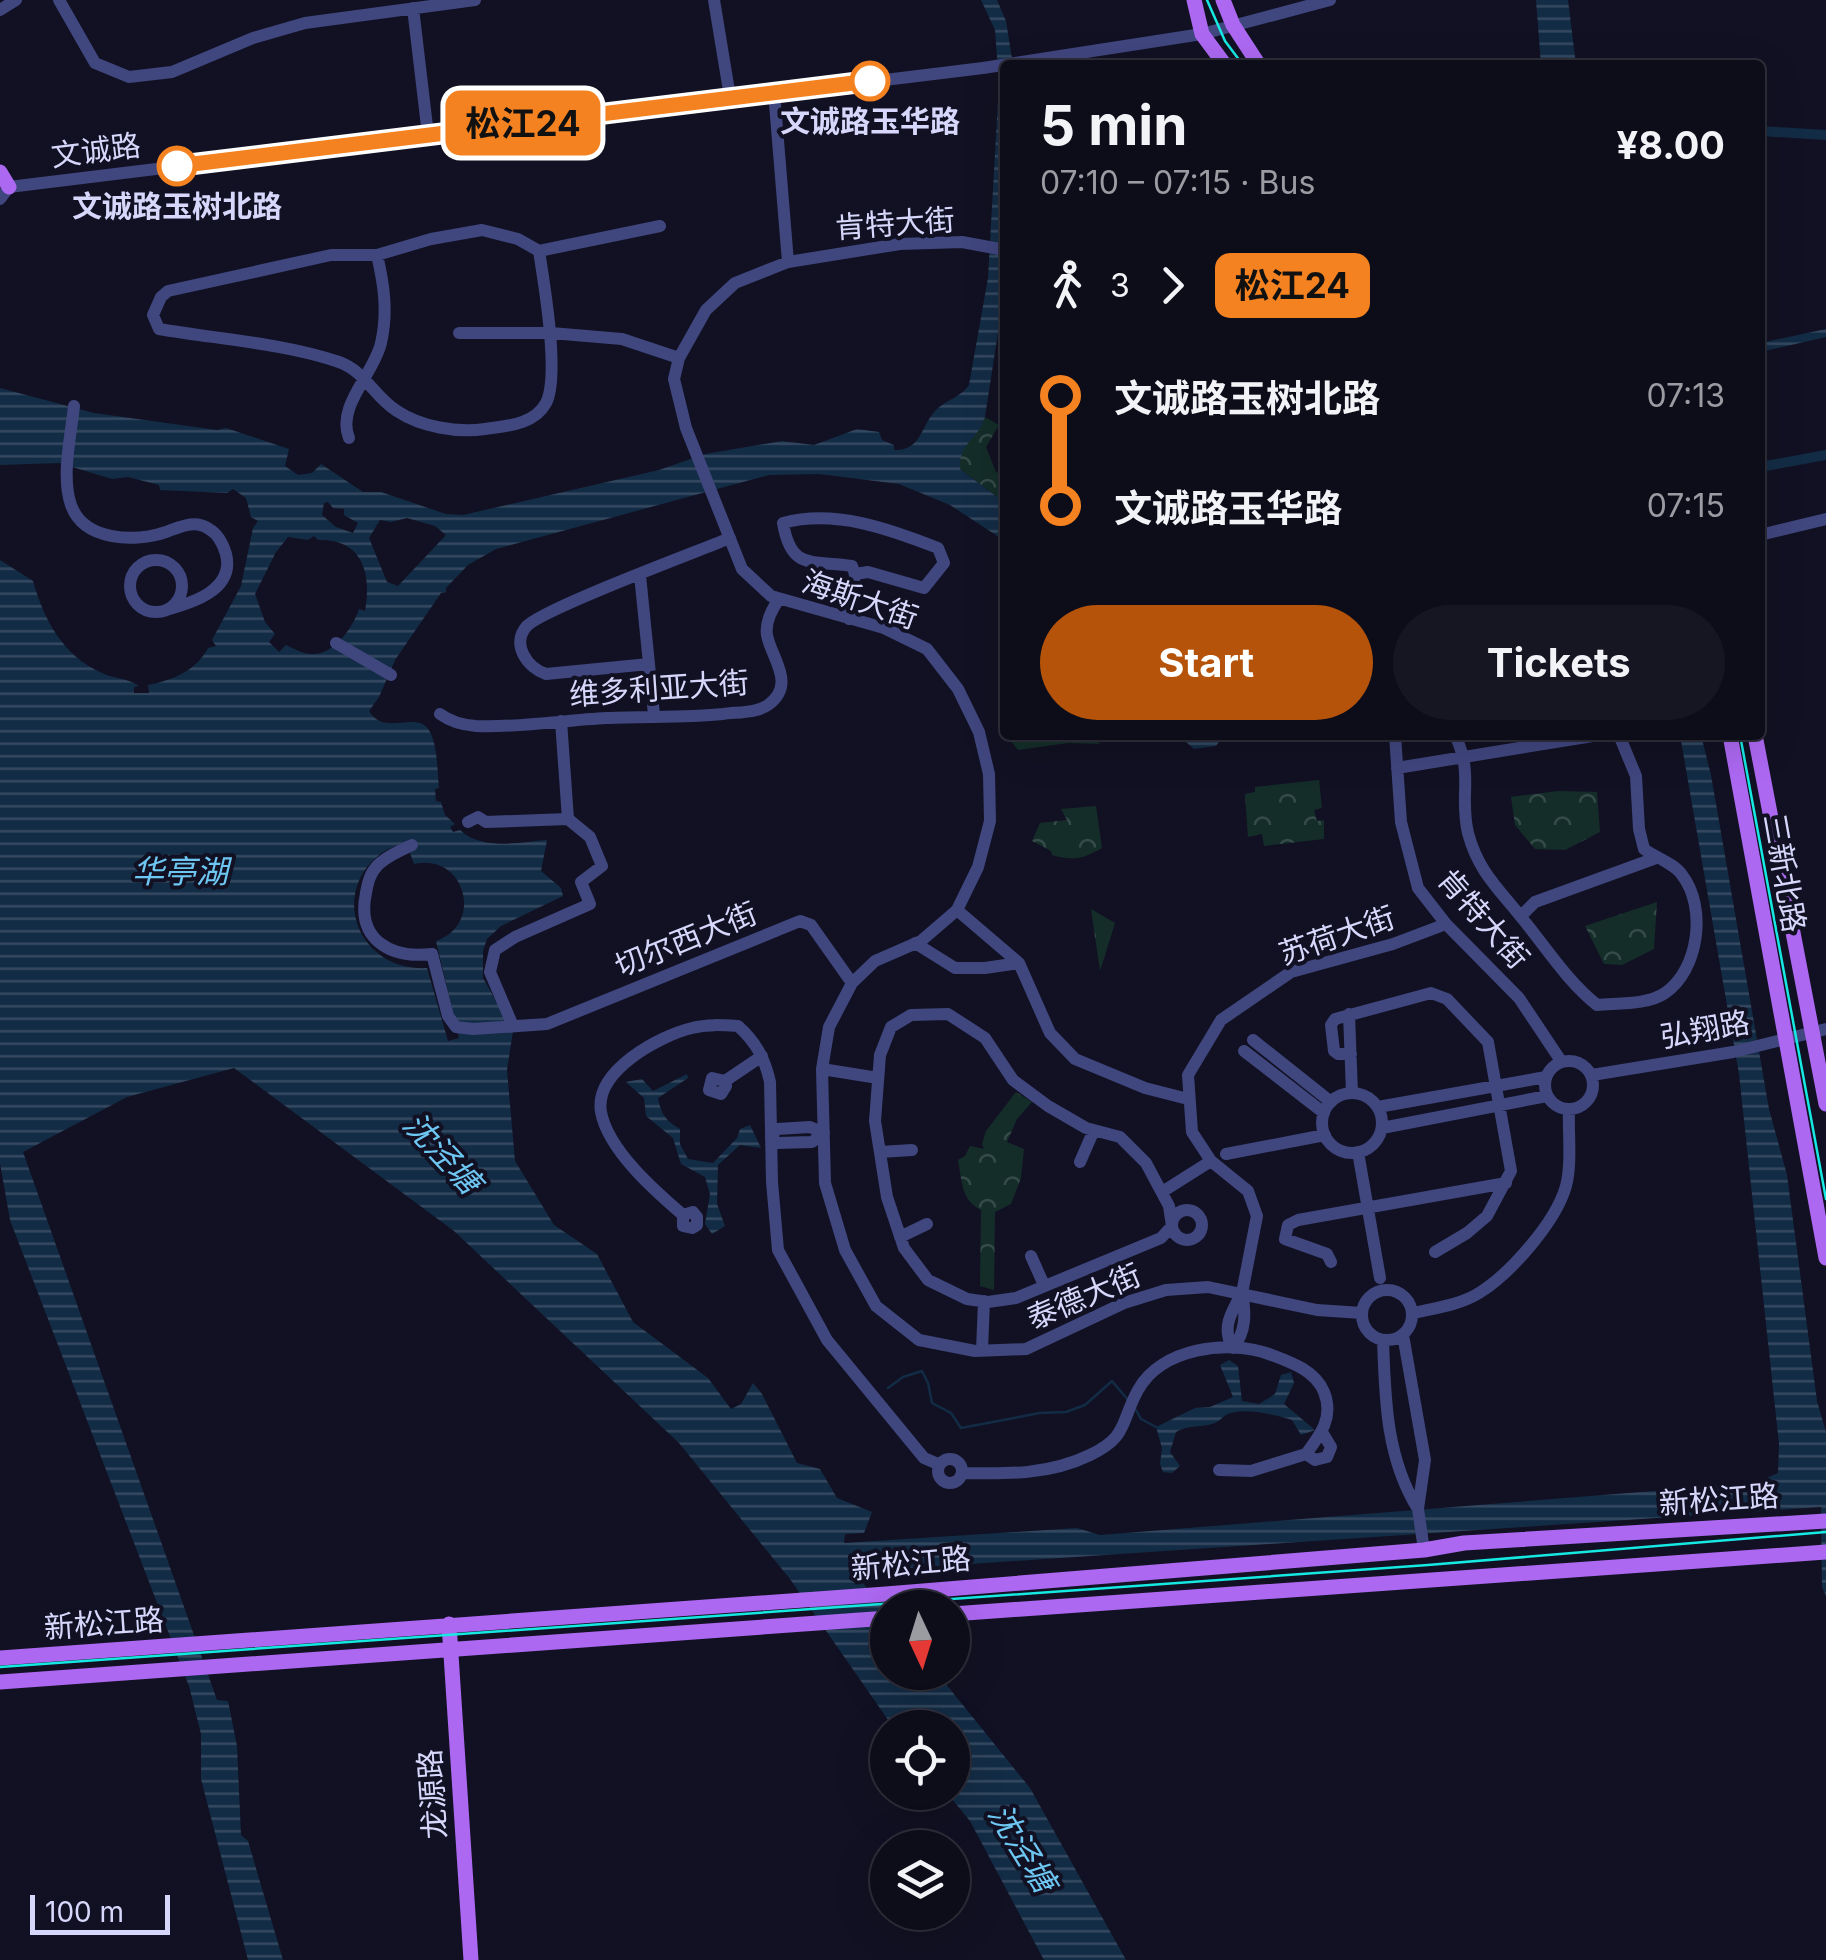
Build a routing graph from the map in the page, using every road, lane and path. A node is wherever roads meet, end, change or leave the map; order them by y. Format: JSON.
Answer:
{"nodes":[{"id":1,"x":16,"y":0,"type":"edge"},
{"id":2,"x":59,"y":0,"type":"edge"},
{"id":3,"x":475,"y":0,"type":"edge"},
{"id":4,"x":714,"y":0,"type":"edge"},
{"id":5,"x":1194,"y":0,"type":"edge"},
{"id":6,"x":1223,"y":0,"type":"edge"},
{"id":7,"x":1330,"y":0,"type":"edge"},
{"id":8,"x":413,"y":8,"type":"junction"},
{"id":9,"x":0,"y":10,"type":"edge"},
{"id":10,"x":1233,"y":25,"type":"junction"},
{"id":11,"x":1202,"y":34,"type":"junction"},
{"id":12,"x":1028,"y":60,"type":"edge"},
{"id":13,"x":1221,"y":60,"type":"edge"},
{"id":14,"x":1256,"y":60,"type":"edge"},
{"id":15,"x":1000,"y":65,"type":"edge"},
{"id":16,"x":774,"y":92,"type":"junction"},
{"id":17,"x":730,"y":97,"type":"junction"},
{"id":18,"x":428,"y":135,"type":"junction"},
{"id":19,"x":0,"y":172,"type":"edge"},
{"id":20,"x":4,"y":193,"type":"edge"},
{"id":21,"x":660,"y":226,"type":"dead end"},
{"id":22,"x":1000,"y":249,"type":"edge"},
{"id":23,"x":539,"y":251,"type":"junction"},
{"id":24,"x":376,"y":255,"type":"junction"},
{"id":25,"x":788,"y":262,"type":"junction"},
{"id":26,"x":459,"y":332,"type":"dead end"},
{"id":27,"x":551,"y":333,"type":"junction"},
{"id":28,"x":679,"y":358,"type":"junction"},
{"id":29,"x":366,"y":379,"type":"junction"},
{"id":30,"x":74,"y":406,"type":"dead end"},
{"id":31,"x":349,"y":438,"type":"dead end"},
{"id":32,"x":1826,"y":519,"type":"edge"},
{"id":33,"x":1765,"y":534,"type":"edge"},
{"id":34,"x":730,"y":538,"type":"junction"},
{"id":35,"x":854,"y":574,"type":"junction"},
{"id":36,"x":640,"y":575,"type":"junction"},
{"id":37,"x":779,"y":598,"type":"junction"},
{"id":38,"x":166,"y":610,"type":"junction"},
{"id":39,"x":848,"y":619,"type":"junction"},
{"id":40,"x":336,"y":643,"type":"dead end"},
{"id":41,"x":649,"y":664,"type":"junction"},
{"id":42,"x":391,"y":675,"type":"dead end"},
{"id":43,"x":440,"y":714,"type":"dead end"},
{"id":44,"x":654,"y":715,"type":"junction"},
{"id":45,"x":561,"y":720,"type":"junction"},
{"id":46,"x":1395,"y":740,"type":"edge"},
{"id":47,"x":1457,"y":740,"type":"edge"},
{"id":48,"x":1571,"y":740,"type":"edge"},
{"id":49,"x":1621,"y":740,"type":"edge"},
{"id":50,"x":1731,"y":740,"type":"edge"},
{"id":51,"x":1756,"y":740,"type":"edge"},
{"id":52,"x":1466,"y":759,"type":"junction"},
{"id":53,"x":1398,"y":768,"type":"junction"},
{"id":54,"x":568,"y":819,"type":"junction"},
{"id":55,"x":468,"y":822,"type":"dead end"},
{"id":56,"x":412,"y":845,"type":"dead end"},
{"id":57,"x":1656,"y":858,"type":"junction"},
{"id":58,"x":957,"y":910,"type":"junction"},
{"id":59,"x":1520,"y":916,"type":"junction"},
{"id":60,"x":1446,"y":924,"type":"junction"},
{"id":61,"x":914,"y":944,"type":"junction"},
{"id":62,"x":1020,"y":963,"type":"junction"},
{"id":63,"x":852,"y":983,"type":"junction"},
{"id":64,"x":514,"y":1026,"type":"junction"},
{"id":65,"x":1819,"y":1031,"type":"edge"},
{"id":66,"x":1254,"y":1040,"type":"dead end"},
{"id":67,"x":1786,"y":1040,"type":"junction"},
{"id":68,"x":1244,"y":1052,"type":"dead end"},
{"id":69,"x":762,"y":1056,"type":"junction"},
{"id":70,"x":1561,"y":1061,"type":"junction"},
{"id":71,"x":822,"y":1069,"type":"junction"},
{"id":72,"x":1592,"y":1075,"type":"junction"},
{"id":73,"x":1546,"y":1077,"type":"junction"},
{"id":74,"x":878,"y":1078,"type":"junction"},
{"id":75,"x":725,"y":1081,"type":"dead end"},
{"id":76,"x":1496,"y":1086,"type":"junction"},
{"id":77,"x":1352,"y":1093,"type":"junction"},
{"id":78,"x":1547,"y":1096,"type":"junction"},
{"id":79,"x":1188,"y":1098,"type":"junction"},
{"id":80,"x":1826,"y":1104,"type":"edge"},
{"id":81,"x":1500,"y":1105,"type":"junction"},
{"id":82,"x":1378,"y":1107,"type":"junction"},
{"id":83,"x":1328,"y":1108,"type":"junction"},
{"id":84,"x":1570,"y":1109,"type":"junction"},
{"id":85,"x":1382,"y":1128,"type":"junction"},
{"id":86,"x":1094,"y":1130,"type":"junction"},
{"id":87,"x":824,"y":1134,"type":"junction"},
{"id":88,"x":1325,"y":1135,"type":"junction"},
{"id":89,"x":771,"y":1137,"type":"junction"},
{"id":90,"x":912,"y":1150,"type":"dead end"},
{"id":91,"x":880,"y":1152,"type":"junction"},
{"id":92,"x":1358,"y":1152,"type":"junction"},
{"id":93,"x":1226,"y":1154,"type":"dead end"},
{"id":94,"x":1210,"y":1160,"type":"junction"},
{"id":95,"x":1080,"y":1162,"type":"dead end"},
{"id":96,"x":1506,"y":1182,"type":"junction"},
{"id":97,"x":1162,"y":1192,"type":"junction"},
{"id":98,"x":1368,"y":1208,"type":"junction"},
{"id":99,"x":683,"y":1214,"type":"dead end"},
{"id":100,"x":927,"y":1224,"type":"dead end"},
{"id":101,"x":900,"y":1237,"type":"junction"},
{"id":102,"x":1435,"y":1252,"type":"dead end"},
{"id":103,"x":1030,"y":1256,"type":"dead end"},
{"id":104,"x":1826,"y":1258,"type":"edge"},
{"id":105,"x":1332,"y":1262,"type":"dead end"},
{"id":106,"x":1380,"y":1278,"type":"dead end"},
{"id":107,"x":1044,"y":1286,"type":"junction"},
{"id":108,"x":1242,"y":1294,"type":"junction"},
{"id":109,"x":984,"y":1301,"type":"junction"},
{"id":110,"x":1362,"y":1313,"type":"junction"},
{"id":111,"x":1413,"y":1313,"type":"junction"},
{"id":112,"x":1403,"y":1335,"type":"junction"},
{"id":113,"x":1383,"y":1340,"type":"junction"},
{"id":114,"x":1234,"y":1348,"type":"junction"},
{"id":115,"x":982,"y":1350,"type":"junction"},
{"id":116,"x":1219,"y":1470,"type":"dead end"},
{"id":117,"x":1418,"y":1509,"type":"junction"},
{"id":118,"x":1822,"y":1521,"type":"edge"},
{"id":119,"x":1424,"y":1550,"type":"junction"},
{"id":120,"x":1823,"y":1552,"type":"edge"},
{"id":121,"x":970,"y":1613,"type":"edge"},
{"id":122,"x":870,"y":1619,"type":"edge"},
{"id":123,"x":449,"y":1624,"type":"junction"},
{"id":124,"x":451,"y":1648,"type":"junction"},
{"id":125,"x":0,"y":1658,"type":"edge"},
{"id":126,"x":0,"y":1682,"type":"edge"},
{"id":127,"x":471,"y":1960,"type":"edge"}],
"edges":[{"from":1,"to":9,"type":"street"},
{"from":2,"to":8,"type":"street"},
{"from":3,"to":8,"type":"street"},
{"from":4,"to":17,"type":"street"},
{"from":5,"to":11,"type":"main road"},
{"from":6,"to":10,"type":"main road"},
{"from":7,"to":10,"type":"street","name":"文诚路"},
{"from":8,"to":18,"type":"street"},
{"from":10,"to":11,"type":"street","name":"文诚路"},
{"from":10,"to":14,"type":"main road"},
{"from":11,"to":12,"type":"street","name":"文诚路"},
{"from":11,"to":13,"type":"main road"},
{"from":15,"to":16,"type":"street","name":"文诚路"},
{"from":16,"to":17,"type":"street","name":"文诚路"},
{"from":16,"to":25,"type":"street"},
{"from":17,"to":18,"type":"street","name":"文诚路"},
{"from":18,"to":20,"type":"street","name":"文诚路"},
{"from":19,"to":20,"type":"main road"},
{"from":21,"to":23,"type":"street"},
{"from":22,"to":25,"type":"street","name":"肯特大街"},
{"from":23,"to":24,"type":"street"},
{"from":23,"to":27,"type":"street"},
{"from":24,"to":29,"type":"street"},
{"from":24,"to":29,"type":"street"},
{"from":25,"to":28,"type":"street","name":"肯特大街"},
{"from":26,"to":27,"type":"street"},
{"from":27,"to":28,"type":"street"},
{"from":27,"to":29,"type":"street"},
{"from":28,"to":34,"type":"street","name":"海斯大街"},
{"from":29,"to":31,"type":"street"},
{"from":30,"to":38,"type":"street"},
{"from":32,"to":33,"type":"street"},
{"from":34,"to":36,"type":"street"},
{"from":34,"to":37,"type":"street","name":"海斯大街"},
{"from":35,"to":35,"type":"street"},
{"from":35,"to":39,"type":"street"},
{"from":36,"to":41,"type":"street"},
{"from":36,"to":41,"type":"street"},
{"from":37,"to":39,"type":"street","name":"海斯大街"},
{"from":37,"to":44,"type":"street","name":"维多利亚大街"},
{"from":38,"to":38,"type":"street"},
{"from":39,"to":58,"type":"street","name":"海斯大街"},
{"from":40,"to":42,"type":"street"},
{"from":41,"to":44,"type":"street"},
{"from":43,"to":45,"type":"street","name":"维多利亚大街"},
{"from":44,"to":45,"type":"street","name":"维多利亚大街"},
{"from":45,"to":54,"type":"street"},
{"from":46,"to":53,"type":"street","name":"肯特大街"},
{"from":47,"to":52,"type":"street"},
{"from":48,"to":52,"type":"street"},
{"from":49,"to":57,"type":"street"},
{"from":50,"to":67,"type":"main road","name":"三新北路"},
{"from":51,"to":65,"type":"main road","name":"三新北路"},
{"from":52,"to":53,"type":"street"},
{"from":52,"to":59,"type":"street"},
{"from":53,"to":60,"type":"street","name":"肯特大街"},
{"from":54,"to":55,"type":"street"},
{"from":54,"to":64,"type":"street"},
{"from":56,"to":64,"type":"street"},
{"from":57,"to":59,"type":"street"},
{"from":57,"to":59,"type":"street"},
{"from":58,"to":61,"type":"street","name":"海斯大街"},
{"from":58,"to":62,"type":"street"},
{"from":60,"to":70,"type":"street","name":"肯特大街"},
{"from":60,"to":79,"type":"street","name":"苏荷大街"},
{"from":61,"to":62,"type":"street"},
{"from":61,"to":63,"type":"street","name":"海斯大街"},
{"from":62,"to":79,"type":"street"},
{"from":63,"to":64,"type":"street","name":"切尔西大街"},
{"from":63,"to":71,"type":"street","name":"泰德大街"},
{"from":65,"to":67,"type":"street","name":"弘翔路"},
{"from":65,"to":80,"type":"main road","name":"三新北路"},
{"from":66,"to":83,"type":"street"},
{"from":67,"to":72,"type":"street","name":"弘翔路"},
{"from":67,"to":104,"type":"main road","name":"三新北路"},
{"from":68,"to":83,"type":"street"},
{"from":69,"to":75,"type":"street"},
{"from":69,"to":89,"type":"street"},
{"from":69,"to":99,"type":"street"},
{"from":70,"to":72,"type":"street"},
{"from":70,"to":73,"type":"street"},
{"from":71,"to":74,"type":"street"},
{"from":71,"to":87,"type":"street","name":"泰德大街"},
{"from":72,"to":84,"type":"street"},
{"from":73,"to":76,"type":"street"},
{"from":73,"to":78,"type":"street"},
{"from":74,"to":86,"type":"street"},
{"from":74,"to":91,"type":"street"},
{"from":76,"to":77,"type":"street"},
{"from":76,"to":81,"type":"street"},
{"from":76,"to":82,"type":"street"},
{"from":77,"to":82,"type":"street"},
{"from":77,"to":83,"type":"street"},
{"from":78,"to":81,"type":"street"},
{"from":78,"to":84,"type":"street"},
{"from":79,"to":94,"type":"street"},
{"from":81,"to":85,"type":"street"},
{"from":81,"to":96,"type":"street"},
{"from":82,"to":85,"type":"street"},
{"from":83,"to":88,"type":"street"},
{"from":84,"to":111,"type":"street"},
{"from":85,"to":92,"type":"street"},
{"from":86,"to":95,"type":"street"},
{"from":86,"to":97,"type":"street"},
{"from":87,"to":89,"type":"street"},
{"from":87,"to":115,"type":"street","name":"泰德大街"},
{"from":88,"to":92,"type":"street"},
{"from":88,"to":93,"type":"street"},
{"from":89,"to":114,"type":"street"},
{"from":90,"to":91,"type":"street"},
{"from":91,"to":101,"type":"street"},
{"from":92,"to":98,"type":"street"},
{"from":94,"to":97,"type":"street"},
{"from":94,"to":108,"type":"street"},
{"from":96,"to":98,"type":"street"},
{"from":96,"to":102,"type":"street"},
{"from":97,"to":107,"type":"street"},
{"from":98,"to":105,"type":"street"},
{"from":98,"to":106,"type":"street"},
{"from":100,"to":101,"type":"street"},
{"from":101,"to":109,"type":"street"},
{"from":103,"to":107,"type":"street"},
{"from":107,"to":109,"type":"street"},
{"from":108,"to":110,"type":"street","name":"泰德大街"},
{"from":108,"to":114,"type":"street"},
{"from":108,"to":115,"type":"street","name":"泰德大街"},
{"from":109,"to":115,"type":"street"},
{"from":110,"to":111,"type":"street"},
{"from":110,"to":113,"type":"street"},
{"from":111,"to":112,"type":"street"},
{"from":112,"to":113,"type":"street"},
{"from":112,"to":117,"type":"street"},
{"from":113,"to":117,"type":"street"},
{"from":114,"to":116,"type":"street"},
{"from":117,"to":119,"type":"street"},
{"from":118,"to":119,"type":"main road","name":"新松江路"},
{"from":119,"to":123,"type":"main road","name":"新松江路"},
{"from":120,"to":121,"type":"main road","name":"新松江路"},
{"from":122,"to":124,"type":"main road","name":"新松江路"},
{"from":123,"to":124,"type":"main road","name":"龙源路"},
{"from":123,"to":125,"type":"main road","name":"新松江路"},
{"from":124,"to":126,"type":"main road","name":"新松江路"},
{"from":124,"to":127,"type":"main road","name":"龙源路"}]}
